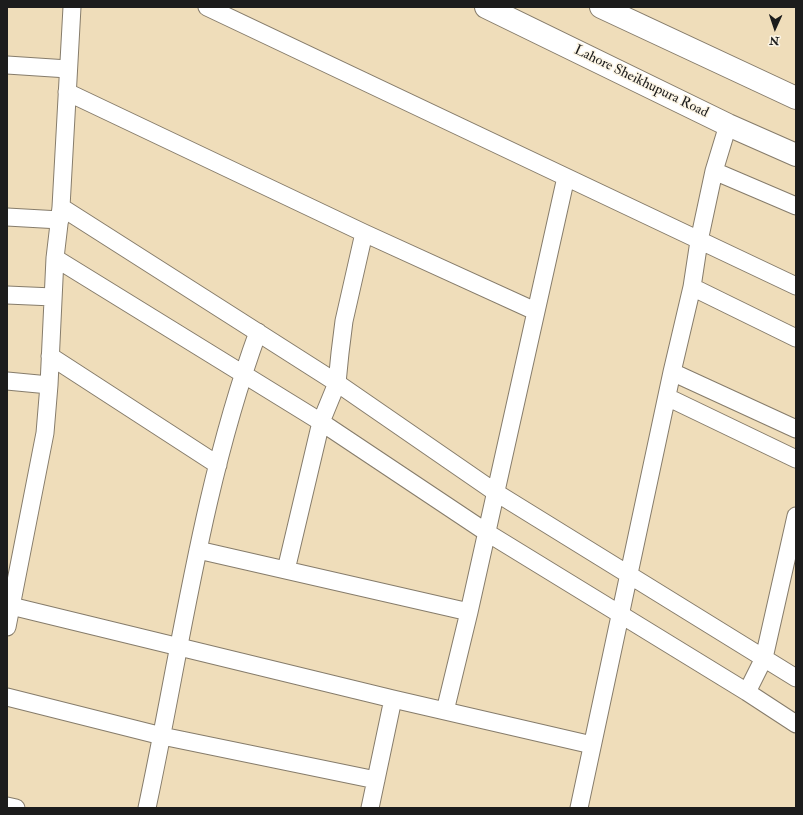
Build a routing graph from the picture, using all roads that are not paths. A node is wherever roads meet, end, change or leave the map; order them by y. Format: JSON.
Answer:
{"nodes":[{"id":1,"x":72,"y":7,"type":"edge"},
{"id":2,"x":207,"y":7,"type":"edge"},
{"id":3,"x":486,"y":7,"type":"edge"},
{"id":4,"x":601,"y":7,"type":"edge"},
{"id":5,"x":7,"y":65,"type":"edge"},
{"id":6,"x":68,"y":69,"type":"junction"},
{"id":7,"x":67,"y":92,"type":"junction"},
{"id":8,"x":796,"y":98,"type":"edge"},
{"id":9,"x":728,"y":125,"type":"junction"},
{"id":10,"x":796,"y":155,"type":"edge"},
{"id":11,"x":714,"y":171,"type":"junction"},
{"id":12,"x":566,"y":176,"type":"junction"},
{"id":13,"x":796,"y":206,"type":"edge"},
{"id":14,"x":60,"y":214,"type":"junction"},
{"id":15,"x":7,"y":217,"type":"edge"},
{"id":16,"x":364,"y":233,"type":"junction"},
{"id":17,"x":699,"y":241,"type":"junction"},
{"id":18,"x":56,"y":258,"type":"junction"},
{"id":19,"x":796,"y":286,"type":"edge"},
{"id":20,"x":692,"y":287,"type":"junction"},
{"id":21,"x":7,"y":295,"type":"edge"},
{"id":22,"x":53,"y":297,"type":"junction"},
{"id":23,"x":535,"y":311,"type":"junction"},
{"id":24,"x":258,"y":332,"type":"junction"},
{"id":25,"x":796,"y":338,"type":"edge"},
{"id":26,"x":50,"y":356,"type":"junction"},
{"id":27,"x":672,"y":372,"type":"junction"},
{"id":28,"x":243,"y":373,"type":"junction"},
{"id":29,"x":7,"y":381,"type":"edge"},
{"id":30,"x":337,"y":383,"type":"junction"},
{"id":31,"x":49,"y":385,"type":"junction"},
{"id":32,"x":667,"y":397,"type":"junction"},
{"id":33,"x":321,"y":422,"type":"junction"},
{"id":34,"x":796,"y":429,"type":"edge"},
{"id":35,"x":796,"y":459,"type":"edge"},
{"id":36,"x":218,"y":465,"type":"junction"},
{"id":37,"x":495,"y":492,"type":"junction"},
{"id":38,"x":796,"y":516,"type":"edge"},
{"id":39,"x":486,"y":532,"type":"junction"},
{"id":40,"x":198,"y":550,"type":"junction"},
{"id":41,"x":286,"y":570,"type":"junction"},
{"id":42,"x":628,"y":575,"type":"junction"},
{"id":43,"x":11,"y":606,"type":"junction"},
{"id":44,"x":469,"y":612,"type":"junction"},
{"id":45,"x":620,"y":615,"type":"junction"},
{"id":46,"x":7,"y":627,"type":"edge"},
{"id":47,"x":179,"y":646,"type":"junction"},
{"id":48,"x":764,"y":658,"type":"junction"},
{"id":49,"x":796,"y":678,"type":"edge"},
{"id":50,"x":747,"y":692,"type":"junction"},
{"id":51,"x":7,"y":697,"type":"edge"},
{"id":52,"x":393,"y":699,"type":"junction"},
{"id":53,"x":445,"y":711,"type":"junction"},
{"id":54,"x":796,"y":724,"type":"edge"},
{"id":55,"x":162,"y":736,"type":"junction"},
{"id":56,"x":592,"y":745,"type":"junction"},
{"id":57,"x":376,"y":780,"type":"junction"},
{"id":58,"x":7,"y":806,"type":"edge"},
{"id":59,"x":16,"y":808,"type":"edge"},
{"id":60,"x":147,"y":808,"type":"edge"},
{"id":61,"x":370,"y":808,"type":"edge"},
{"id":62,"x":579,"y":808,"type":"edge"}],
"edges":[{"from":1,"to":6,"type":"street"},
{"from":2,"to":12,"type":"street"},
{"from":3,"to":9,"type":"highway","name":"Lahore Sheikhupura Road"},
{"from":4,"to":8,"type":"highway"},
{"from":5,"to":6,"type":"street"},
{"from":6,"to":7,"type":"street"},
{"from":7,"to":14,"type":"street"},
{"from":7,"to":16,"type":"street"},
{"from":9,"to":10,"type":"highway","name":"Lahore Sheikhupura Road"},
{"from":9,"to":11,"type":"street"},
{"from":11,"to":13,"type":"street"},
{"from":11,"to":17,"type":"street"},
{"from":12,"to":17,"type":"street"},
{"from":12,"to":23,"type":"street"},
{"from":14,"to":15,"type":"street"},
{"from":14,"to":18,"type":"street"},
{"from":14,"to":24,"type":"street"},
{"from":16,"to":23,"type":"street"},
{"from":16,"to":30,"type":"street"},
{"from":17,"to":19,"type":"street"},
{"from":17,"to":20,"type":"street"},
{"from":18,"to":22,"type":"street"},
{"from":18,"to":28,"type":"street"},
{"from":20,"to":25,"type":"street"},
{"from":20,"to":27,"type":"street"},
{"from":21,"to":22,"type":"street"},
{"from":22,"to":26,"type":"street"},
{"from":23,"to":37,"type":"street"},
{"from":24,"to":28,"type":"street"},
{"from":24,"to":30,"type":"street"},
{"from":26,"to":31,"type":"street"},
{"from":26,"to":36,"type":"street"},
{"from":27,"to":32,"type":"street"},
{"from":27,"to":34,"type":"street"},
{"from":28,"to":33,"type":"street"},
{"from":28,"to":36,"type":"street"},
{"from":29,"to":31,"type":"street"},
{"from":30,"to":33,"type":"street"},
{"from":30,"to":37,"type":"street"},
{"from":31,"to":43,"type":"street"},
{"from":32,"to":35,"type":"street"},
{"from":32,"to":42,"type":"street"},
{"from":33,"to":39,"type":"street"},
{"from":33,"to":41,"type":"street"},
{"from":36,"to":40,"type":"street"},
{"from":37,"to":39,"type":"street"},
{"from":37,"to":42,"type":"street"},
{"from":38,"to":48,"type":"street"},
{"from":39,"to":44,"type":"street"},
{"from":39,"to":45,"type":"street"},
{"from":40,"to":41,"type":"street"},
{"from":40,"to":47,"type":"street"},
{"from":41,"to":44,"type":"street"},
{"from":42,"to":45,"type":"street"},
{"from":42,"to":48,"type":"street"},
{"from":43,"to":46,"type":"street"},
{"from":43,"to":47,"type":"street"},
{"from":44,"to":53,"type":"street"},
{"from":45,"to":50,"type":"street"},
{"from":45,"to":56,"type":"street"},
{"from":47,"to":52,"type":"street"},
{"from":47,"to":55,"type":"street"},
{"from":48,"to":49,"type":"street"},
{"from":48,"to":50,"type":"street"},
{"from":50,"to":54,"type":"street"},
{"from":51,"to":55,"type":"street"},
{"from":52,"to":53,"type":"street"},
{"from":52,"to":57,"type":"street"},
{"from":53,"to":56,"type":"street"},
{"from":55,"to":57,"type":"street"},
{"from":55,"to":60,"type":"street"},
{"from":56,"to":62,"type":"street"},
{"from":57,"to":61,"type":"street"},
{"from":58,"to":59,"type":"street"}]}
